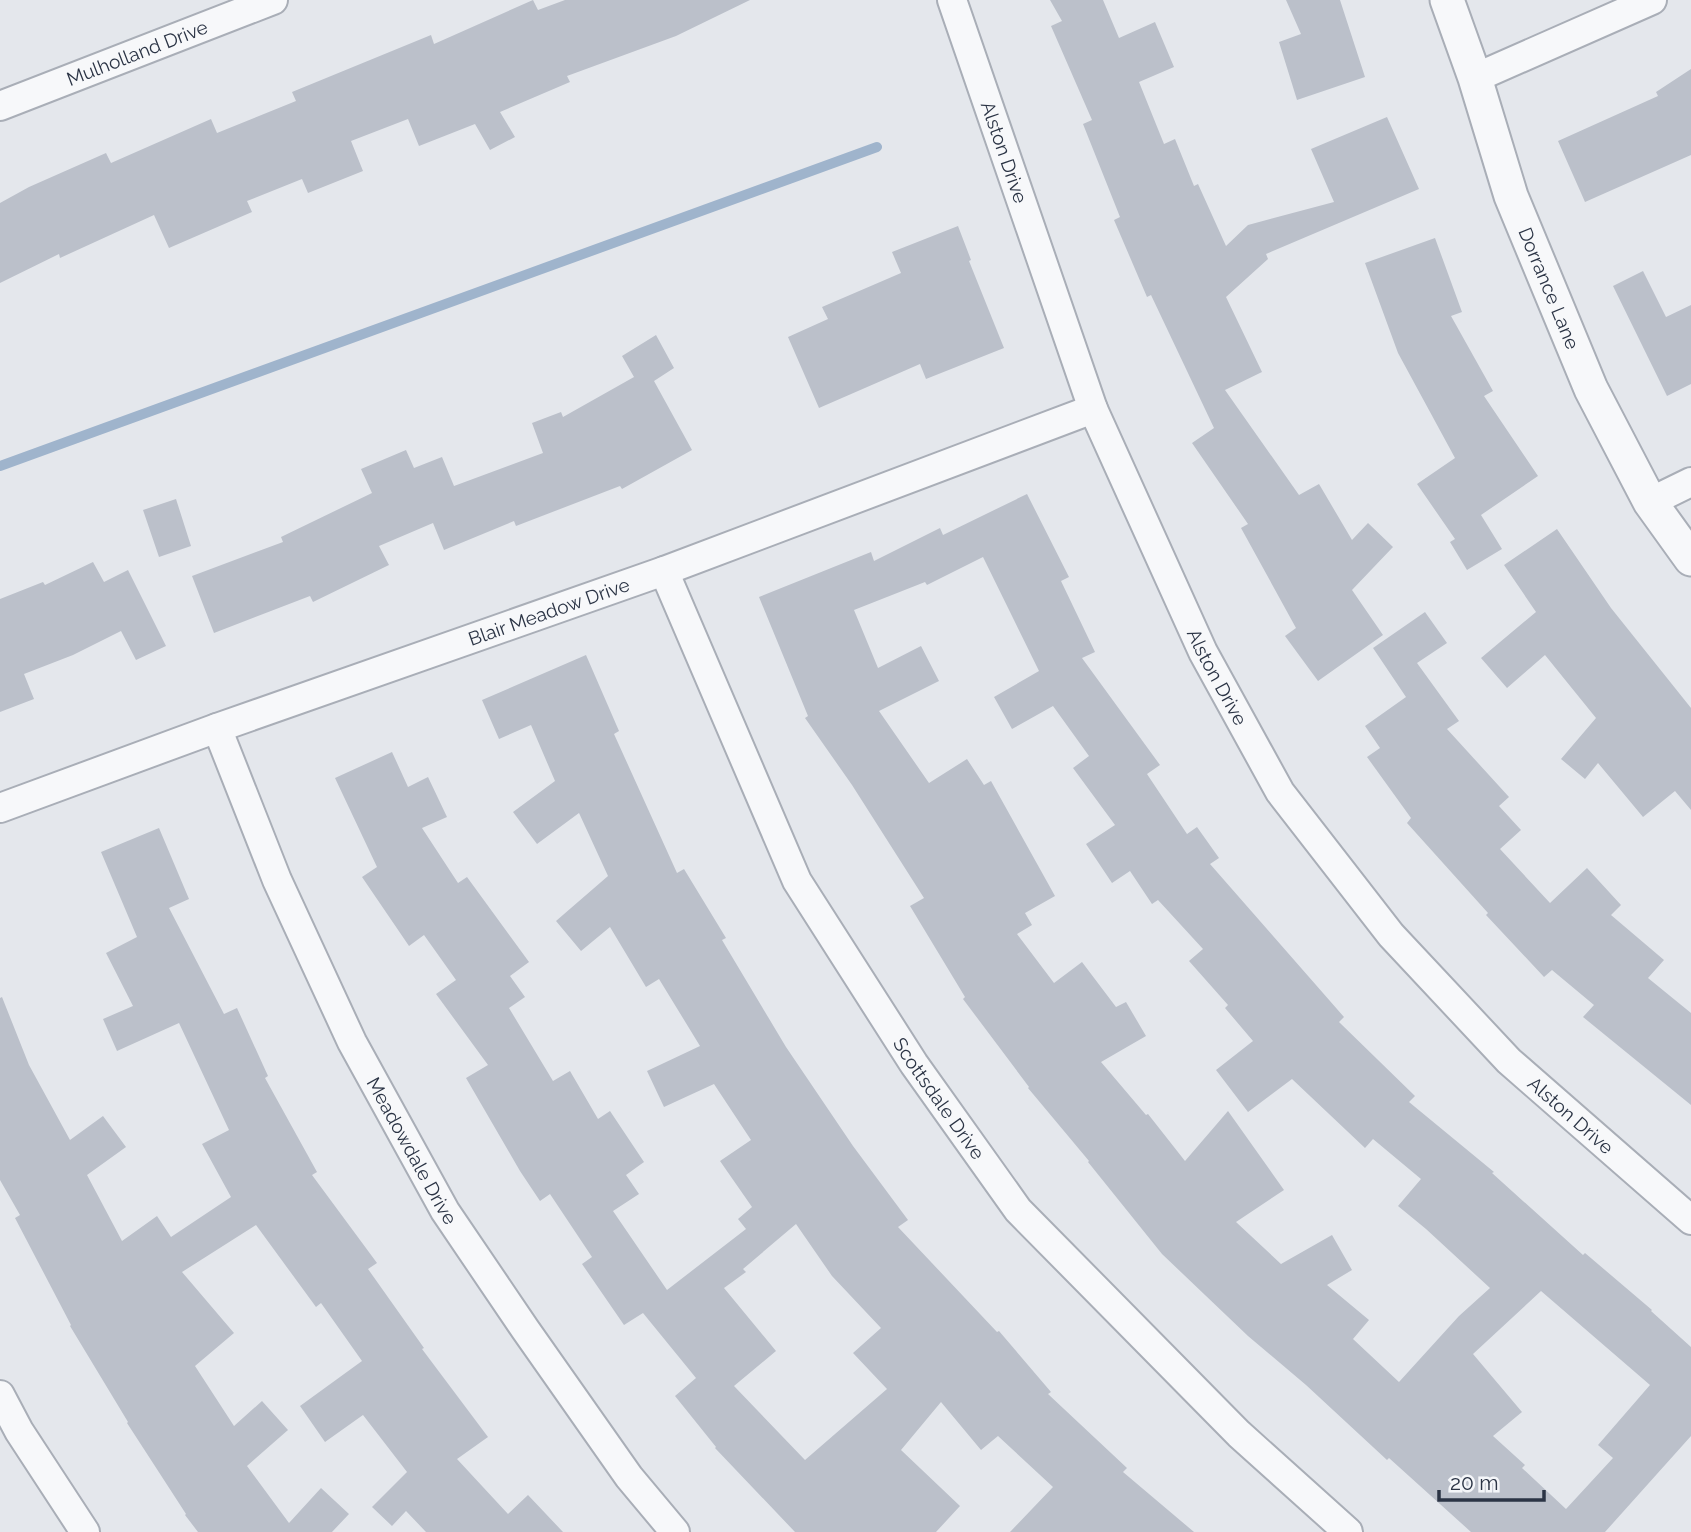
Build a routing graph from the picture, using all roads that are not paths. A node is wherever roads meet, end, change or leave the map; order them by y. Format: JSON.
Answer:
{"nodes":[{"id":1,"x":273,"y":0,"type":"edge"},
{"id":2,"x":952,"y":0,"type":"edge"},
{"id":3,"x":1447,"y":0,"type":"edge"},
{"id":4,"x":1652,"y":0,"type":"edge"},
{"id":5,"x":1475,"y":78,"type":"junction"},
{"id":6,"x":0,"y":106,"type":"edge"},
{"id":7,"x":1093,"y":409,"type":"junction"},
{"id":8,"x":1691,"y":482,"type":"edge"},
{"id":9,"x":1650,"y":502,"type":"junction"},
{"id":10,"x":1691,"y":559,"type":"edge"},
{"id":11,"x":664,"y":570,"type":"junction"},
{"id":12,"x":217,"y":728,"type":"junction"},
{"id":13,"x":0,"y":808,"type":"edge"},
{"id":14,"x":1691,"y":1220,"type":"edge"},
{"id":15,"x":0,"y":1395,"type":"edge"},
{"id":16,"x":85,"y":1532,"type":"edge"},
{"id":17,"x":675,"y":1532,"type":"edge"},
{"id":18,"x":1348,"y":1532,"type":"edge"}],
"edges":[{"from":1,"to":6,"type":"street","name":"Mulholland Drive"},
{"from":2,"to":7,"type":"street","name":"Alston Drive"},
{"from":3,"to":5,"type":"street","name":"Dorrance Lane"},
{"from":4,"to":5,"type":"street"},
{"from":5,"to":9,"type":"street","name":"Dorrance Lane"},
{"from":7,"to":11,"type":"street","name":"Blair Meadow Drive"},
{"from":7,"to":14,"type":"street","name":"Alston Drive"},
{"from":8,"to":9,"type":"street"},
{"from":9,"to":10,"type":"street","name":"Dorrance Lane"},
{"from":11,"to":12,"type":"street","name":"Blair Meadow Drive"},
{"from":11,"to":18,"type":"street","name":"Scottsdale Drive"},
{"from":12,"to":13,"type":"street","name":"Blair Meadow Drive"},
{"from":12,"to":17,"type":"street","name":"Meadowdale Drive"},
{"from":15,"to":16,"type":"street"}]}
